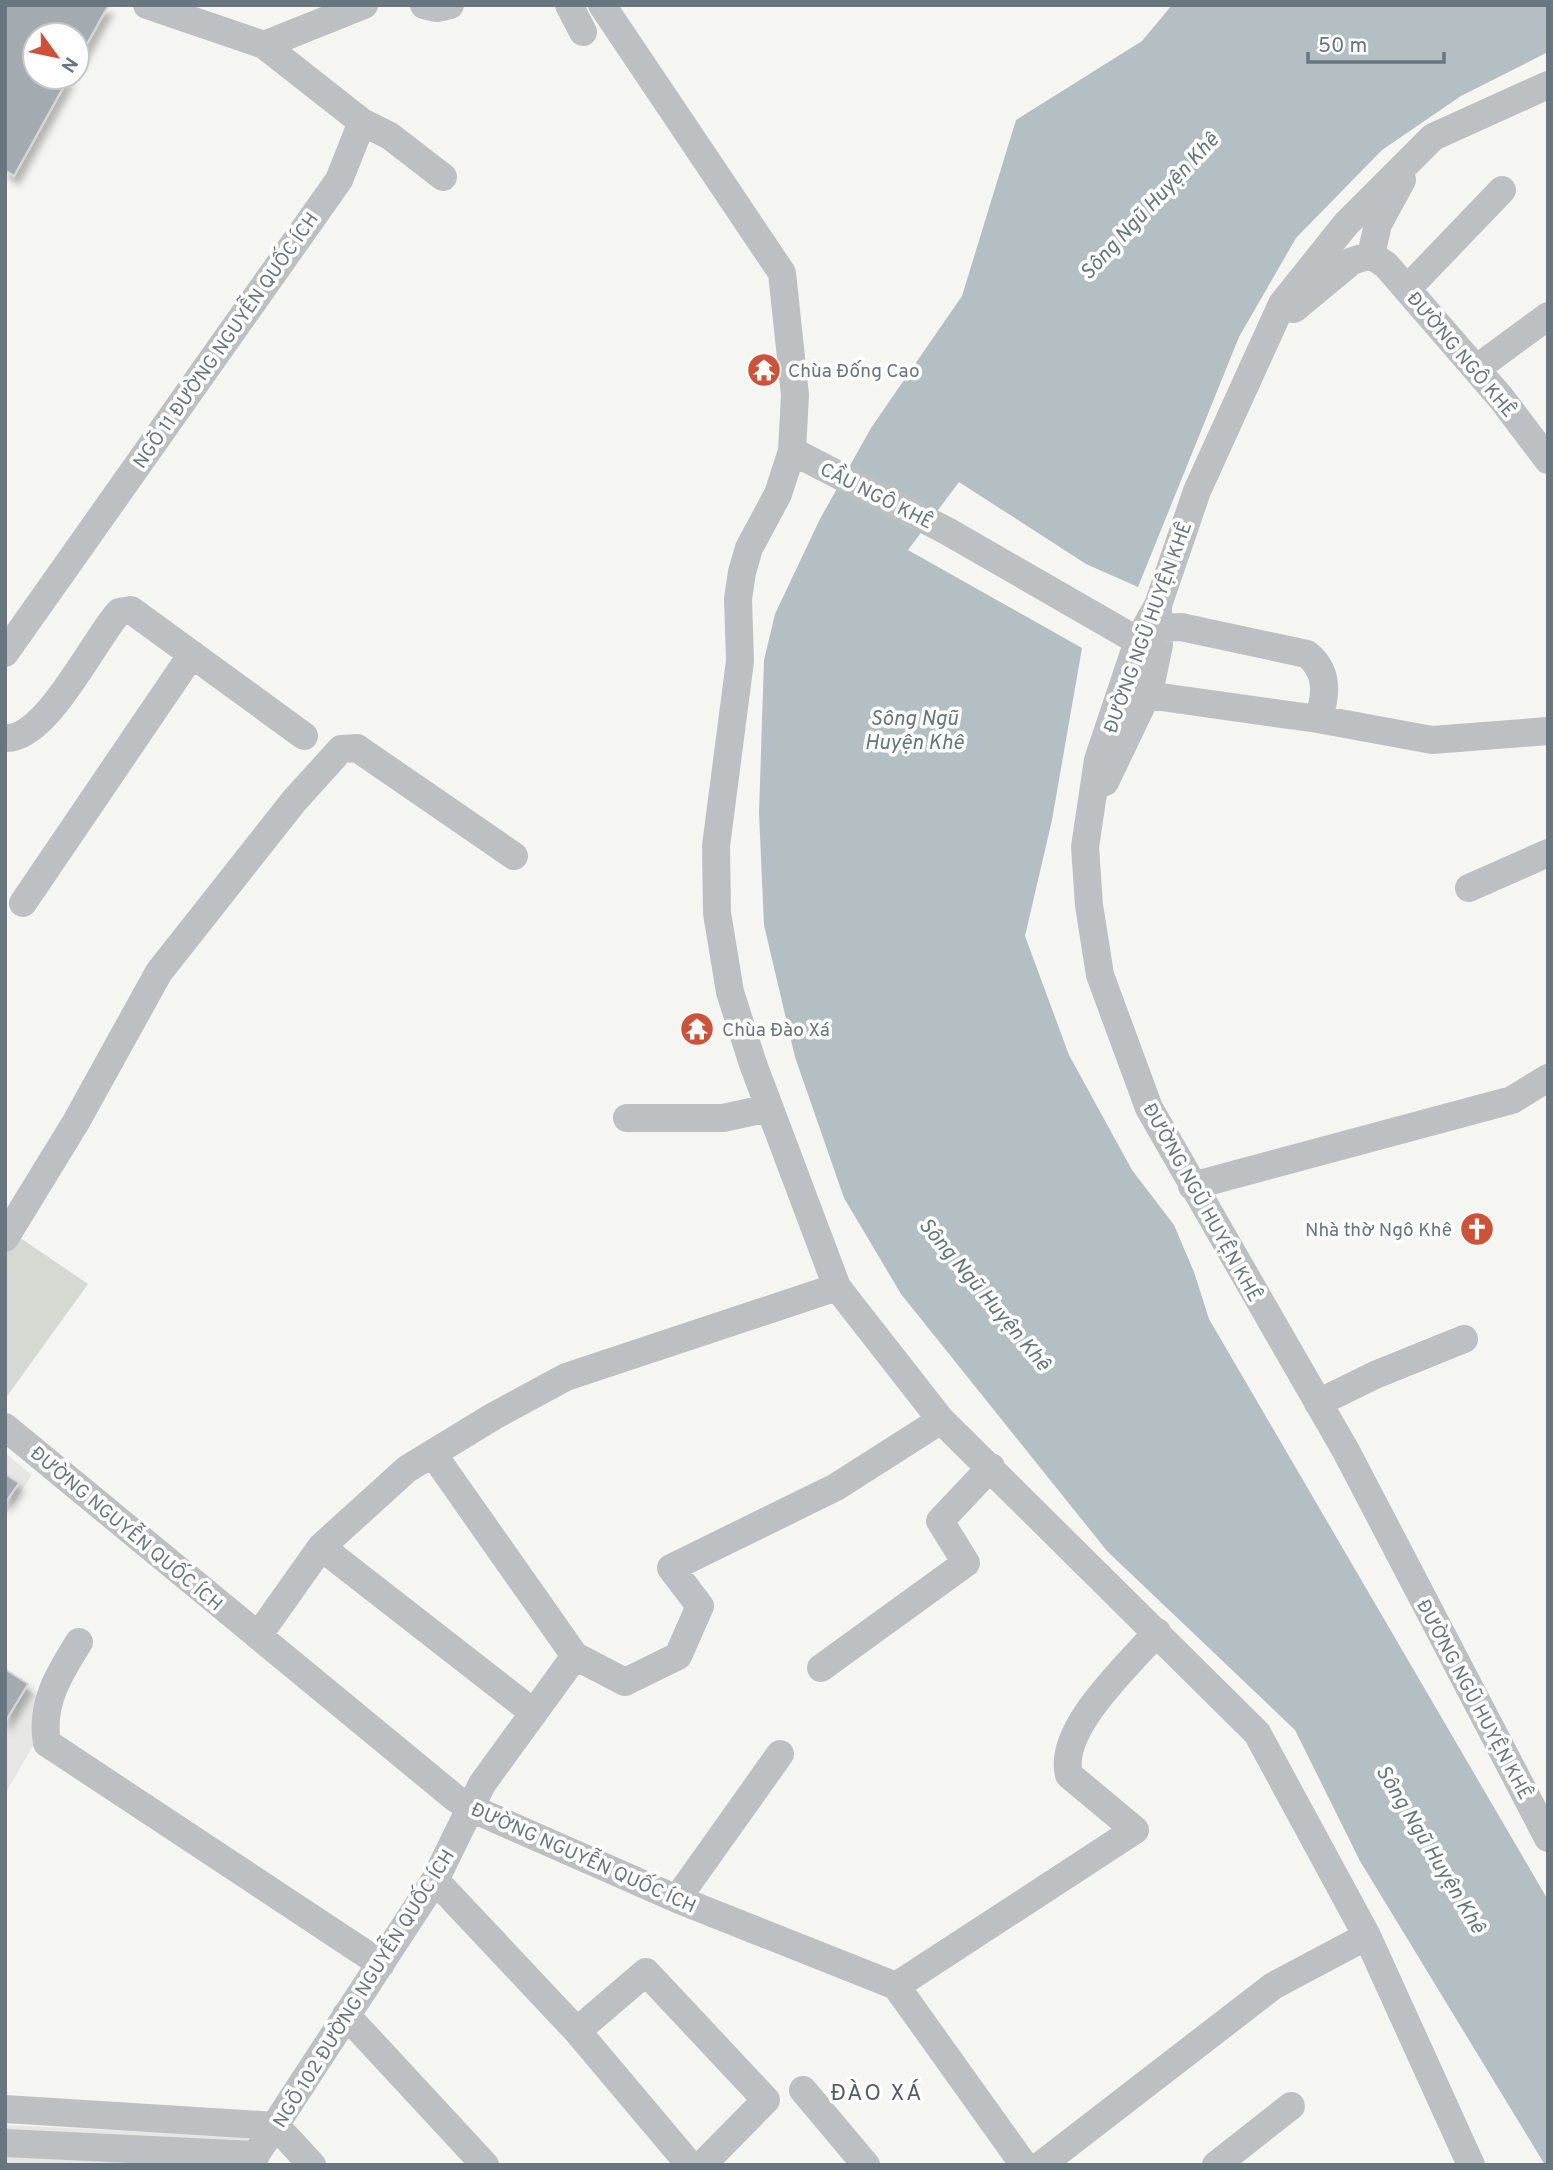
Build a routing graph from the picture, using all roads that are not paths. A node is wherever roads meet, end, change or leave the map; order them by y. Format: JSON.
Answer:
{"nodes":[{"id":1,"x":147,"y":5,"type":"edge"},
{"id":2,"x":364,"y":5,"type":"edge"},
{"id":3,"x":424,"y":5,"type":"edge"},
{"id":4,"x":450,"y":5,"type":"edge"},
{"id":5,"x":569,"y":5,"type":"edge"},
{"id":6,"x":602,"y":5,"type":"edge"},
{"id":7,"x":583,"y":32,"type":"dead end"},
{"id":8,"x":264,"y":45,"type":"junction"},
{"id":9,"x":1548,"y":85,"type":"edge"},
{"id":10,"x":362,"y":122,"type":"junction"},
{"id":11,"x":1433,"y":137,"type":"junction"},
{"id":12,"x":443,"y":177,"type":"dead end"},
{"id":13,"x":1502,"y":190,"type":"dead end"},
{"id":14,"x":1371,"y":255,"type":"junction"},
{"id":15,"x":1407,"y":289,"type":"junction"},
{"id":16,"x":1548,"y":316,"type":"edge"},
{"id":17,"x":1266,"y":335,"type":"junction"},
{"id":18,"x":1476,"y":369,"type":"junction"},
{"id":19,"x":799,"y":455,"type":"junction"},
{"id":20,"x":1548,"y":460,"type":"edge"},
{"id":21,"x":1151,"y":625,"type":"junction"},
{"id":22,"x":5,"y":653,"type":"edge"},
{"id":23,"x":192,"y":654,"type":"junction"},
{"id":24,"x":1147,"y":695,"type":"junction"},
{"id":25,"x":1318,"y":719,"type":"junction"},
{"id":26,"x":1548,"y":730,"type":"edge"},
{"id":27,"x":304,"y":736,"type":"dead end"},
{"id":28,"x":5,"y":738,"type":"edge"},
{"id":29,"x":1093,"y":798,"type":"junction"},
{"id":30,"x":1548,"y":853,"type":"edge"},
{"id":31,"x":514,"y":856,"type":"dead end"},
{"id":32,"x":1469,"y":888,"type":"dead end"},
{"id":33,"x":23,"y":903,"type":"dead end"},
{"id":34,"x":1548,"y":1078,"type":"edge"},
{"id":35,"x":769,"y":1108,"type":"junction"},
{"id":36,"x":627,"y":1118,"type":"dead end"},
{"id":37,"x":1192,"y":1186,"type":"junction"},
{"id":38,"x":5,"y":1238,"type":"edge"},
{"id":39,"x":837,"y":1287,"type":"junction"},
{"id":40,"x":1464,"y":1339,"type":"dead end"},
{"id":41,"x":1318,"y":1404,"type":"junction"},
{"id":42,"x":941,"y":1420,"type":"junction"},
{"id":43,"x":5,"y":1427,"type":"edge"},
{"id":44,"x":433,"y":1454,"type":"junction"},
{"id":45,"x":990,"y":1467,"type":"junction"},
{"id":46,"x":321,"y":1547,"type":"junction"},
{"id":47,"x":1157,"y":1632,"type":"junction"},
{"id":48,"x":258,"y":1636,"type":"junction"},
{"id":49,"x":79,"y":1642,"type":"dead end"},
{"id":50,"x":575,"y":1656,"type":"junction"},
{"id":51,"x":821,"y":1668,"type":"dead end"},
{"id":52,"x":534,"y":1713,"type":"junction"},
{"id":53,"x":780,"y":1754,"type":"dead end"},
{"id":54,"x":473,"y":1809,"type":"junction"},
{"id":55,"x":1548,"y":1838,"type":"edge"},
{"id":56,"x":435,"y":1880,"type":"junction"},
{"id":57,"x":677,"y":1899,"type":"junction"},
{"id":58,"x":1367,"y":1936,"type":"junction"},
{"id":59,"x":382,"y":1964,"type":"junction"},
{"id":60,"x":896,"y":1986,"type":"junction"},
{"id":61,"x":346,"y":2015,"type":"junction"},
{"id":62,"x":577,"y":2031,"type":"junction"},
{"id":63,"x":803,"y":2090,"type":"dead end"},
{"id":64,"x":1291,"y":2106,"type":"dead end"},
{"id":65,"x":5,"y":2109,"type":"edge"},
{"id":66,"x":276,"y":2126,"type":"junction"},
{"id":67,"x":5,"y":2143,"type":"edge"},
{"id":68,"x":252,"y":2160,"type":"edge"},
{"id":69,"x":312,"y":2165,"type":"edge"},
{"id":70,"x":485,"y":2165,"type":"edge"},
{"id":71,"x":691,"y":2165,"type":"edge"},
{"id":72,"x":702,"y":2165,"type":"edge"},
{"id":73,"x":866,"y":2165,"type":"edge"},
{"id":74,"x":1024,"y":2165,"type":"edge"},
{"id":75,"x":1041,"y":2165,"type":"edge"},
{"id":76,"x":1216,"y":2165,"type":"edge"},
{"id":77,"x":1471,"y":2165,"type":"edge"}],
"edges":[{"from":1,"to":8,"type":"street"},
{"from":2,"to":8,"type":"street"},
{"from":3,"to":4,"type":"street"},
{"from":5,"to":7,"type":"street"},
{"from":6,"to":19,"type":"street"},
{"from":8,"to":10,"type":"street"},
{"from":9,"to":11,"type":"street","name":"ĐƯỜNG NGŨ HUYỆN KHÊ"},
{"from":10,"to":12,"type":"street"},
{"from":10,"to":22,"type":"street","name":"NGÕ 11 ĐƯỜNG NGUYỄN QUỐC ÍCH"},
{"from":11,"to":14,"type":"street"},
{"from":11,"to":17,"type":"street","name":"ĐƯỜNG NGŨ HUYỆN KHÊ"},
{"from":13,"to":15,"type":"street"},
{"from":14,"to":15,"type":"street","name":"ĐƯỜNG NGÔ KHÊ"},
{"from":14,"to":17,"type":"street"},
{"from":15,"to":18,"type":"street","name":"ĐƯỜNG NGÔ KHÊ"},
{"from":16,"to":18,"type":"street"},
{"from":17,"to":21,"type":"street","name":"ĐƯỜNG NGŨ HUYỆN KHÊ"},
{"from":18,"to":20,"type":"street","name":"ĐƯỜNG NGÔ KHÊ"},
{"from":19,"to":21,"type":"street","name":"CẦU NGÔ KHÊ"},
{"from":19,"to":35,"type":"street"},
{"from":21,"to":24,"type":"street"},
{"from":21,"to":25,"type":"street"},
{"from":21,"to":29,"type":"street","name":"ĐƯỜNG NGŨ HUYỆN KHÊ"},
{"from":23,"to":27,"type":"street"},
{"from":23,"to":28,"type":"street"},
{"from":23,"to":33,"type":"street"},
{"from":24,"to":25,"type":"street"},
{"from":24,"to":29,"type":"street"},
{"from":25,"to":26,"type":"street"},
{"from":29,"to":37,"type":"street","name":"ĐƯỜNG NGŨ HUYỆN KHÊ"},
{"from":30,"to":32,"type":"street"},
{"from":31,"to":38,"type":"street"},
{"from":34,"to":37,"type":"street"},
{"from":35,"to":36,"type":"street"},
{"from":35,"to":39,"type":"street"},
{"from":37,"to":41,"type":"street","name":"ĐƯỜNG NGŨ HUYỆN KHÊ"},
{"from":39,"to":42,"type":"street"},
{"from":39,"to":44,"type":"street"},
{"from":40,"to":41,"type":"street"},
{"from":41,"to":55,"type":"street","name":"ĐƯỜNG NGŨ HUYỆN KHÊ"},
{"from":42,"to":45,"type":"street"},
{"from":42,"to":50,"type":"street"},
{"from":43,"to":48,"type":"street","name":"ĐƯỜNG NGUYỄN QUỐC ÍCH"},
{"from":44,"to":46,"type":"street"},
{"from":44,"to":50,"type":"street"},
{"from":45,"to":47,"type":"street"},
{"from":45,"to":51,"type":"street"},
{"from":46,"to":48,"type":"street"},
{"from":46,"to":52,"type":"street"},
{"from":47,"to":58,"type":"street"},
{"from":47,"to":60,"type":"street"},
{"from":48,"to":54,"type":"street","name":"ĐƯỜNG NGUYỄN QUỐC ÍCH"},
{"from":49,"to":59,"type":"street"},
{"from":50,"to":52,"type":"street","name":"NGÕ 102 ĐƯỜNG NGUYỄN QUỐC ÍCH"},
{"from":52,"to":54,"type":"street","name":"NGÕ 102 ĐƯỜNG NGUYỄN QUỐC ÍCH"},
{"from":53,"to":57,"type":"street"},
{"from":54,"to":56,"type":"street","name":"NGÕ 102 ĐƯỜNG NGUYỄN QUỐC ÍCH"},
{"from":54,"to":57,"type":"street","name":"ĐƯỜNG NGUYỄN QUỐC ÍCH"},
{"from":56,"to":59,"type":"street","name":"NGÕ 102 ĐƯỜNG NGUYỄN QUỐC ÍCH"},
{"from":56,"to":62,"type":"street"},
{"from":57,"to":60,"type":"street","name":"ĐƯỜNG NGUYỄN QUỐC ÍCH"},
{"from":58,"to":75,"type":"street"},
{"from":58,"to":77,"type":"street"},
{"from":59,"to":61,"type":"street","name":"NGÕ 102 ĐƯỜNG NGUYỄN QUỐC ÍCH"},
{"from":60,"to":74,"type":"street"},
{"from":61,"to":66,"type":"street","name":"NGÕ 102 ĐƯỜNG NGUYỄN QUỐC ÍCH"},
{"from":61,"to":70,"type":"street"},
{"from":62,"to":71,"type":"street"},
{"from":62,"to":72,"type":"street"},
{"from":63,"to":73,"type":"street"},
{"from":64,"to":76,"type":"street"},
{"from":65,"to":66,"type":"street"},
{"from":66,"to":68,"type":"street","name":"NGÕ 102 ĐƯỜNG NGUYỄN QUỐC ÍCH"},
{"from":66,"to":69,"type":"street"},
{"from":67,"to":68,"type":"street"}]}
